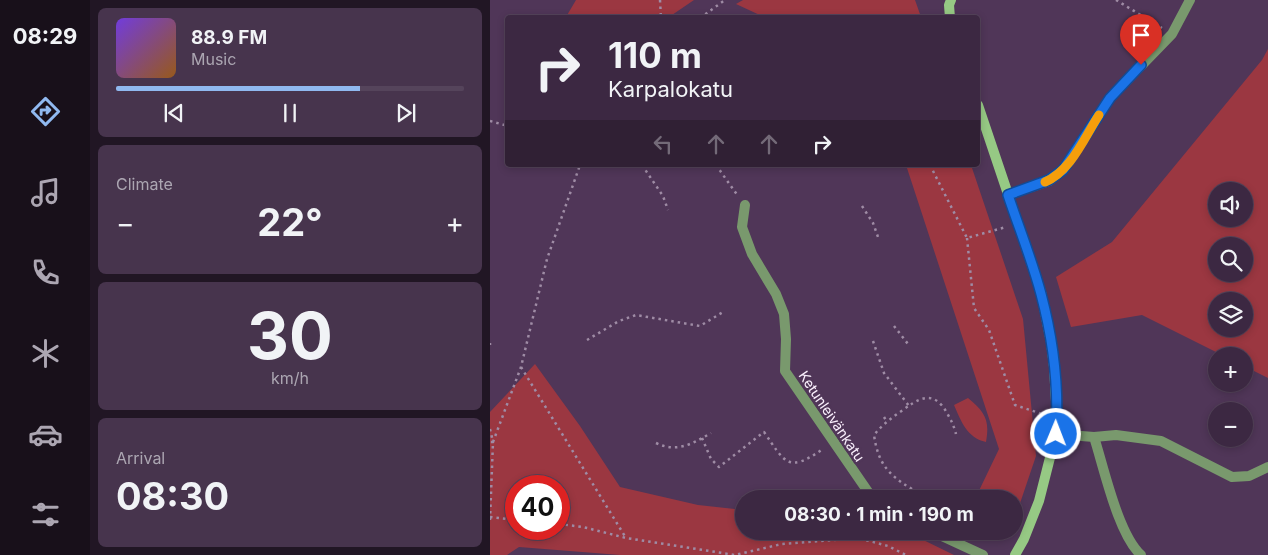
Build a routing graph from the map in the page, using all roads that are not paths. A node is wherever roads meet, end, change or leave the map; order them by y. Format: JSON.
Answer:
{"nodes":[{"id":1,"x":951,"y":0,"type":"edge"},
{"id":2,"x":1190,"y":0,"type":"edge"},
{"id":3,"x":950,"y":15,"type":"edge"},
{"id":4,"x":980,"y":111,"type":"edge"},
{"id":5,"x":1008,"y":195,"type":"junction"},
{"id":6,"x":745,"y":205,"type":"road end"},
{"id":7,"x":1056,"y":434,"type":"junction"},
{"id":8,"x":1094,"y":437,"type":"junction"},
{"id":9,"x":1268,"y":467,"type":"edge"},
{"id":10,"x":867,"y":490,"type":"edge"},
{"id":11,"x":950,"y":540,"type":"edge"},
{"id":12,"x":983,"y":555,"type":"edge"},
{"id":13,"x":1015,"y":555,"type":"edge"},
{"id":14,"x":1141,"y":555,"type":"edge"}],
"edges":[{"from":1,"to":3,"type":"street"},
{"from":2,"to":5,"type":"street"},
{"from":4,"to":5,"type":"street"},
{"from":5,"to":7,"type":"street"},
{"from":6,"to":10,"type":"street","name":"Ketunleivänkatu"},
{"from":7,"to":8,"type":"street"},
{"from":7,"to":13,"type":"street"},
{"from":8,"to":9,"type":"street"},
{"from":8,"to":14,"type":"street"},
{"from":11,"to":12,"type":"street"}]}
